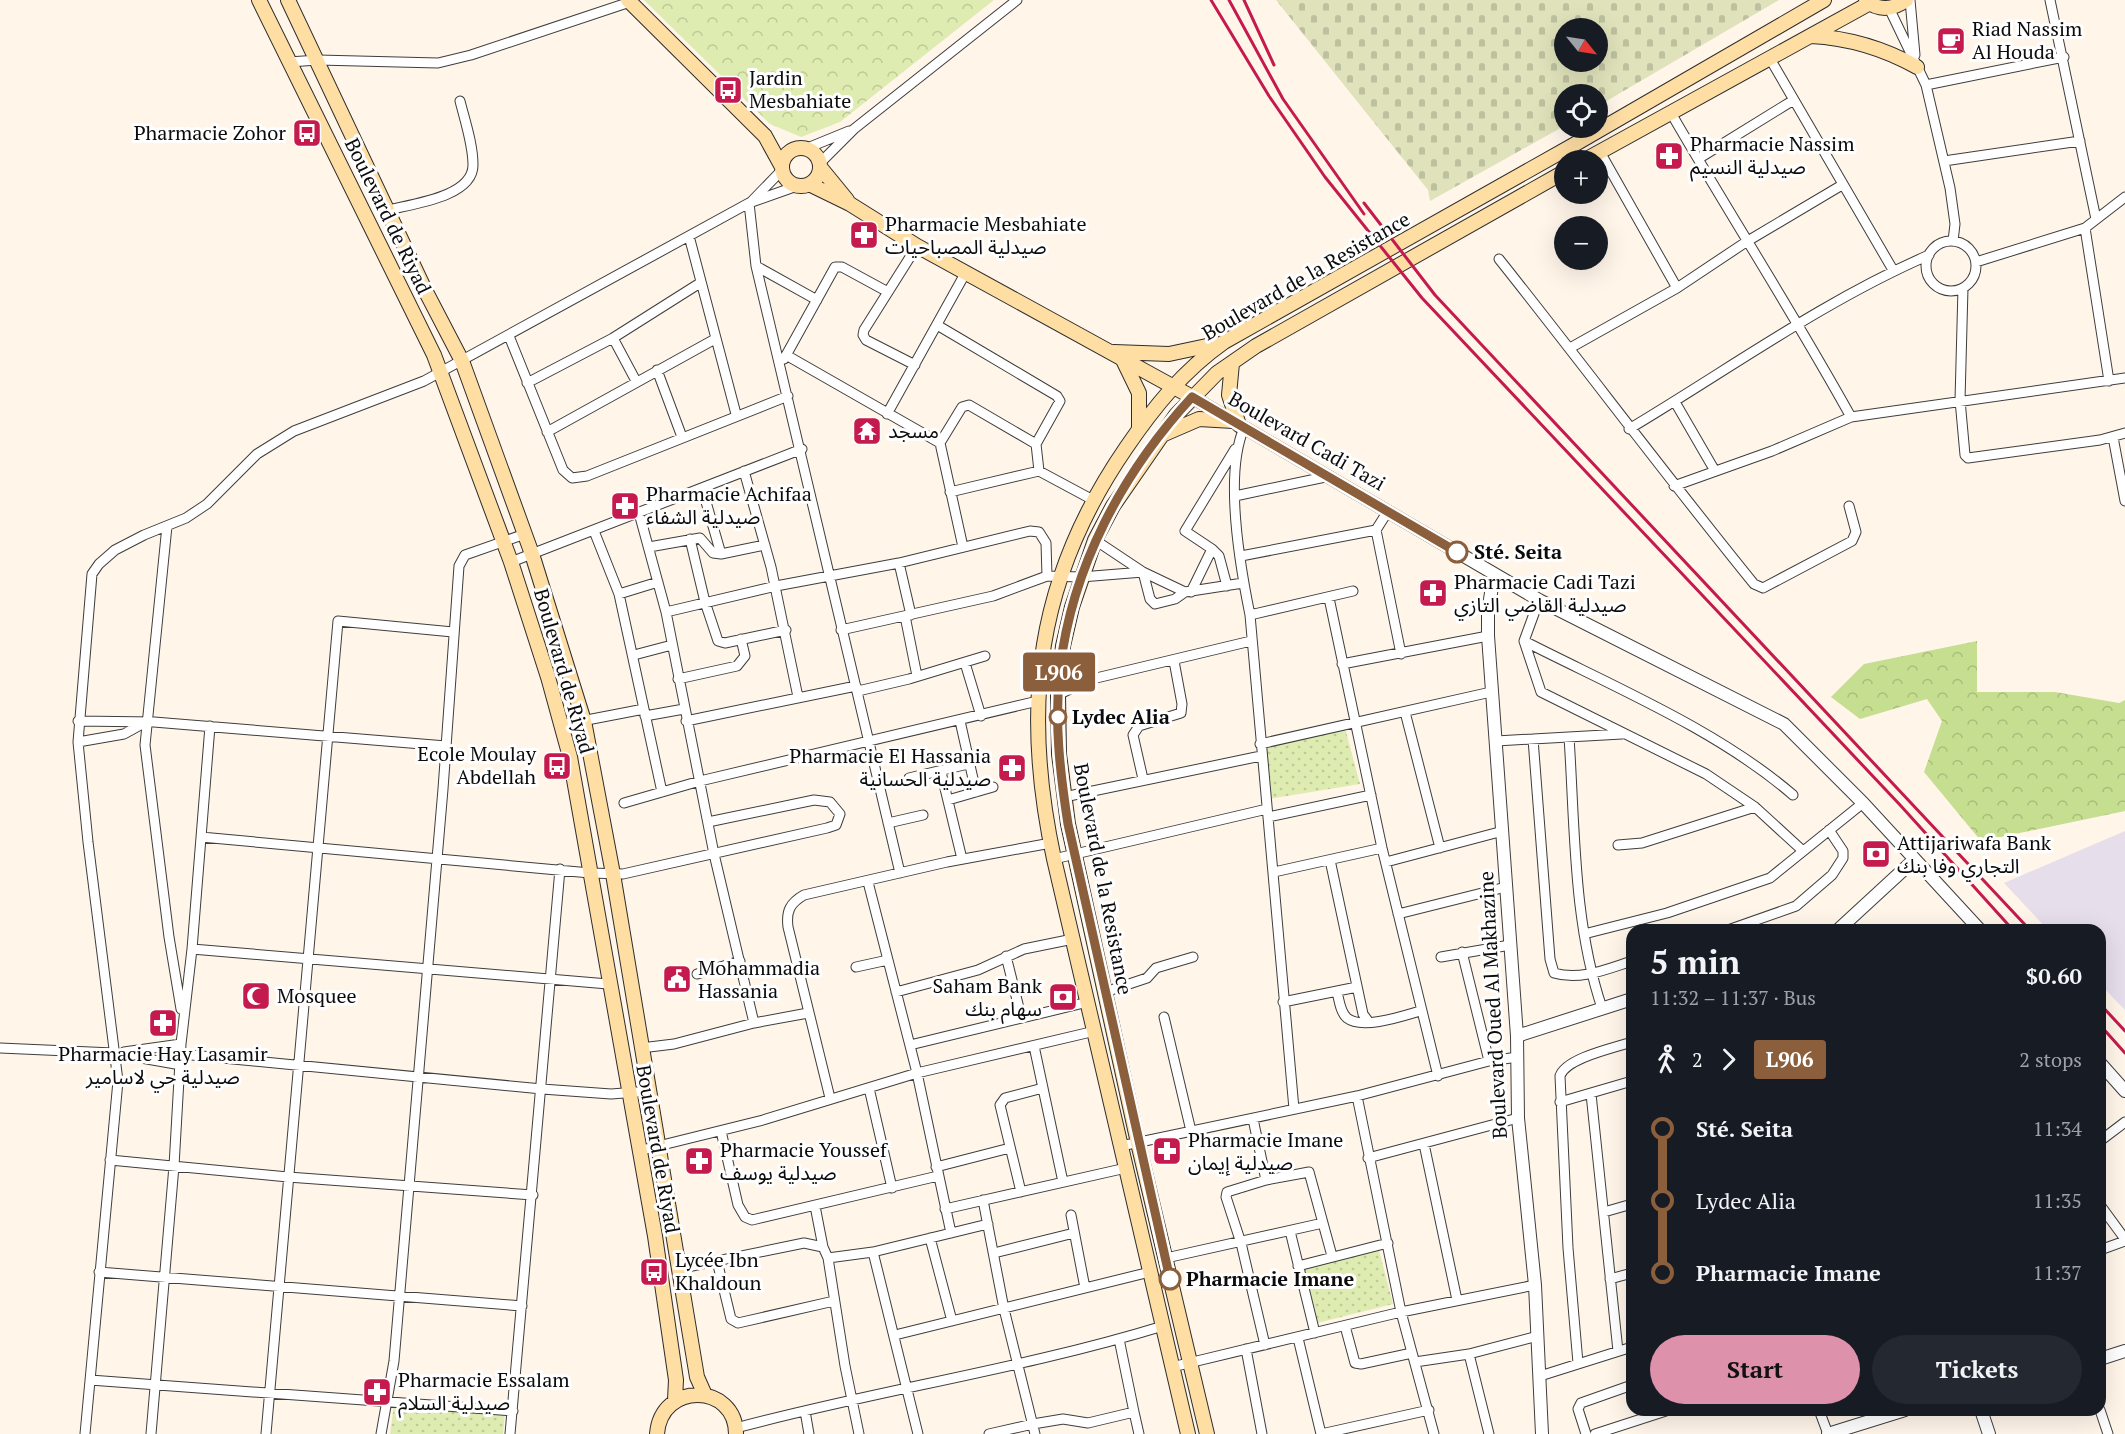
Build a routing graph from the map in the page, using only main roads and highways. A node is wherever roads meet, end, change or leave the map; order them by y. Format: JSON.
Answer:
{"nodes":[{"id":1,"x":259,"y":0,"type":"edge"},
{"id":2,"x":288,"y":0,"type":"edge"},
{"id":3,"x":1824,"y":0,"type":"edge"},
{"id":4,"x":1908,"y":0,"type":"edge"},
{"id":5,"x":629,"y":1,"type":"edge"},
{"id":6,"x":1868,"y":2,"type":"edge"},
{"id":7,"x":1811,"y":36,"type":"junction"},
{"id":8,"x":1916,"y":65,"type":"road end"},
{"id":9,"x":765,"y":136,"type":"junction"},
{"id":10,"x":801,"y":149,"type":"junction"},
{"id":11,"x":1604,"y":150,"type":"edge"},
{"id":12,"x":820,"y":165,"type":"junction"},
{"id":13,"x":782,"y":169,"type":"junction"},
{"id":14,"x":1554,"y":178,"type":"edge"},
{"id":15,"x":803,"y":185,"type":"junction"},
{"id":16,"x":850,"y":204,"type":"junction"},
{"id":17,"x":1224,"y":342,"type":"junction"},
{"id":18,"x":1109,"y":352,"type":"junction"},
{"id":19,"x":1123,"y":360,"type":"junction"},
{"id":20,"x":1232,"y":363,"type":"junction"},
{"id":21,"x":1173,"y":386,"type":"junction"},
{"id":22,"x":1192,"y":397,"type":"junction"},
{"id":23,"x":1139,"y":430,"type":"junction"},
{"id":24,"x":1160,"y":436,"type":"junction"},
{"id":25,"x":705,"y":1395,"type":"junction"},
{"id":26,"x":675,"y":1400,"type":"junction"},
{"id":27,"x":736,"y":1431,"type":"edge"},
{"id":28,"x":657,"y":1434,"type":"edge"},
{"id":29,"x":1188,"y":1434,"type":"edge"},
{"id":30,"x":1207,"y":1434,"type":"edge"}],
"edges":[{"from":1,"to":26,"type":"main road","name":"Boulevard de Riyad"},
{"from":2,"to":25,"type":"main road","name":"Boulevard de Riyad"},
{"from":3,"to":17,"type":"main road","name":"Boulevard de la Resistance"},
{"from":4,"to":6,"type":"main road"},
{"from":5,"to":9,"type":"main road"},
{"from":6,"to":7,"type":"main road"},
{"from":7,"to":8,"type":"main road"},
{"from":7,"to":11,"type":"main road"},
{"from":9,"to":10,"type":"main road"},
{"from":9,"to":13,"type":"main road"},
{"from":10,"to":12,"type":"main road"},
{"from":10,"to":13,"type":"main road"},
{"from":12,"to":15,"type":"main road"},
{"from":12,"to":16,"type":"main road","name":"Boulevard Cadi Tazi"},
{"from":13,"to":15,"type":"main road"},
{"from":14,"to":20,"type":"main road","name":"Boulevard de la Resistance"},
{"from":15,"to":16,"type":"main road","name":"Boulevard Cadi Tazi"},
{"from":16,"to":18,"type":"main road","name":"Boulevard Cadi Tazi"},
{"from":17,"to":18,"type":"main road"},
{"from":17,"to":21,"type":"main road","name":"Boulevard de la Resistance"},
{"from":18,"to":19,"type":"main road","name":"Boulevard Cadi Tazi"},
{"from":19,"to":21,"type":"main road","name":"Boulevard Cadi Tazi"},
{"from":19,"to":23,"type":"main road"},
{"from":20,"to":22,"type":"main road","name":"Boulevard de la Resistance"},
{"from":20,"to":24,"type":"main road"},
{"from":21,"to":22,"type":"main road","name":"Boulevard Cadi Tazi"},
{"from":21,"to":23,"type":"main road","name":"Boulevard de la Resistance"},
{"from":22,"to":24,"type":"main road","name":"Boulevard de la Resistance"},
{"from":23,"to":29,"type":"main road","name":"Boulevard de la Resistance"},
{"from":24,"to":30,"type":"main road","name":"Boulevard de la Resistance"},
{"from":25,"to":26,"type":"main road"},
{"from":25,"to":27,"type":"main road"},
{"from":26,"to":28,"type":"main road"}]}
